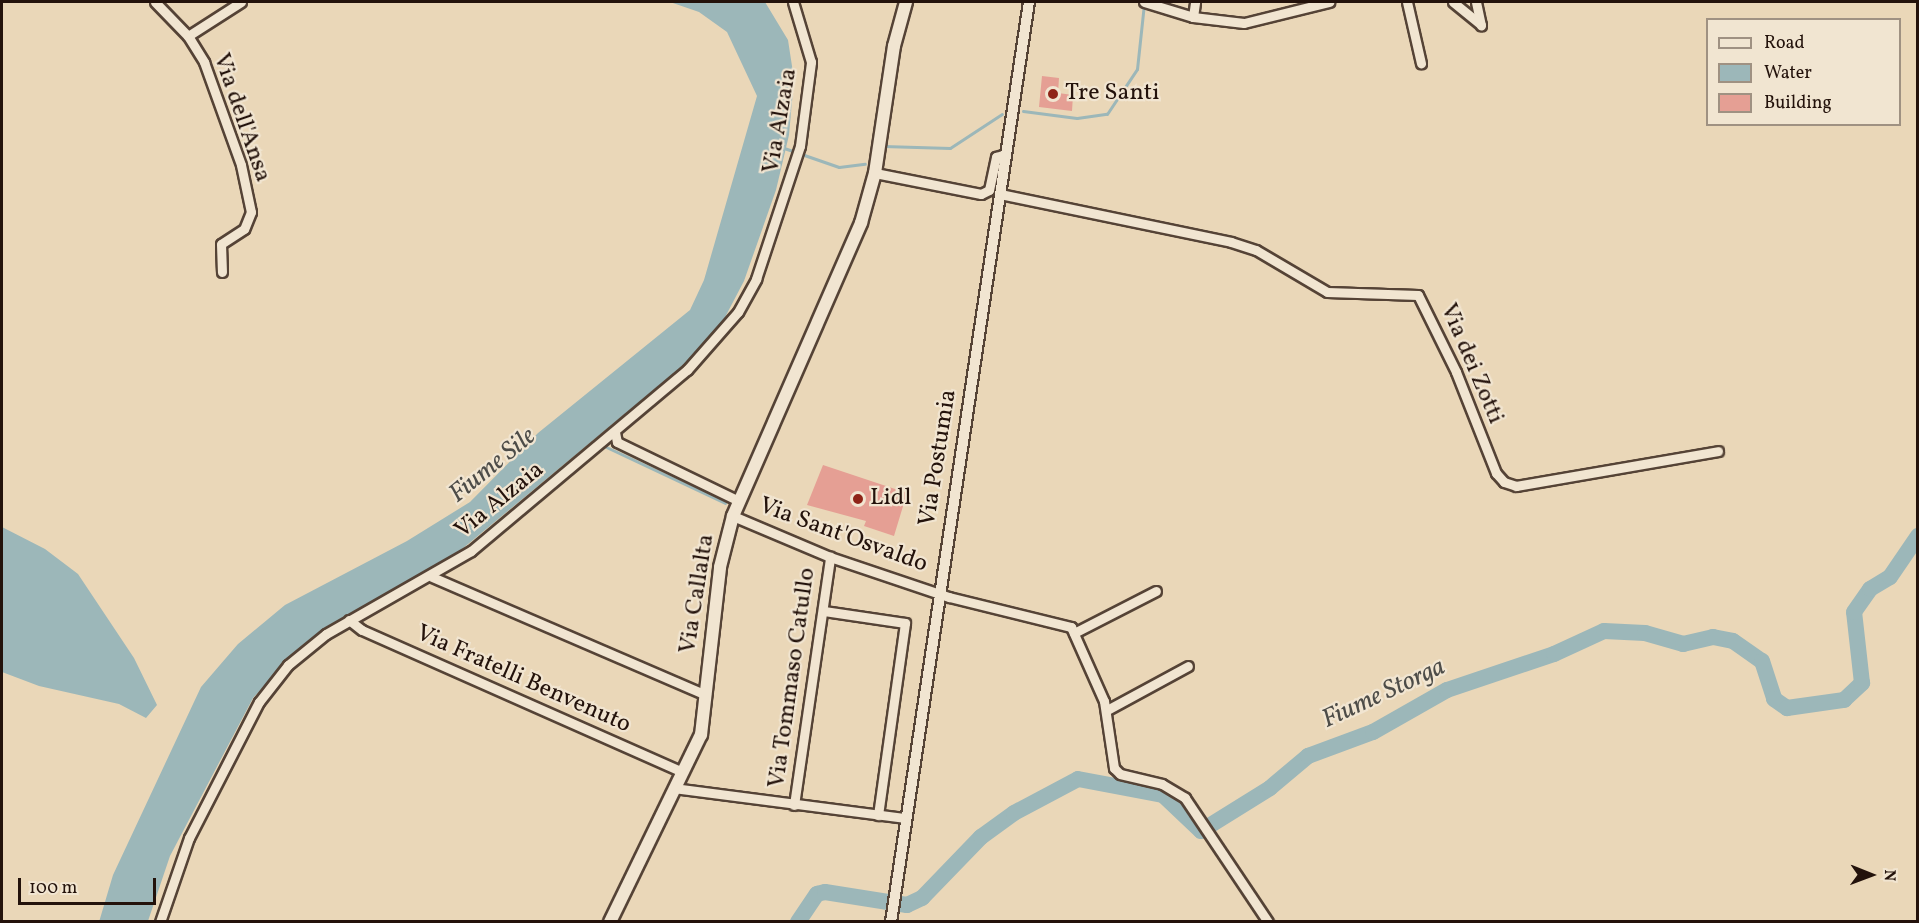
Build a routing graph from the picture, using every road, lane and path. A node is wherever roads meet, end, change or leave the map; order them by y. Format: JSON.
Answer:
{"nodes":[{"id":1,"x":155,"y":2,"type":"edge"},
{"id":2,"x":241,"y":2,"type":"edge"},
{"id":3,"x":793,"y":2,"type":"edge"},
{"id":4,"x":906,"y":2,"type":"edge"},
{"id":5,"x":1029,"y":2,"type":"edge"},
{"id":6,"x":1195,"y":2,"type":"edge"},
{"id":7,"x":1329,"y":2,"type":"edge"},
{"id":8,"x":1407,"y":2,"type":"edge"},
{"id":9,"x":1453,"y":2,"type":"edge"},
{"id":10,"x":1476,"y":2,"type":"edge"},
{"id":11,"x":1148,"y":3,"type":"edge"},
{"id":12,"x":1193,"y":17,"type":"junction"},
{"id":13,"x":188,"y":36,"type":"junction"},
{"id":14,"x":1421,"y":63,"type":"dead end"},
{"id":15,"x":1006,"y":154,"type":"junction"},
{"id":16,"x":875,"y":173,"type":"junction"},
{"id":17,"x":1000,"y":194,"type":"junction"},
{"id":18,"x":222,"y":272,"type":"dead end"},
{"id":19,"x":615,"y":432,"type":"junction"},
{"id":20,"x":1718,"y":451,"type":"dead end"},
{"id":21,"x":739,"y":501,"type":"junction"},
{"id":22,"x":733,"y":516,"type":"junction"},
{"id":23,"x":830,"y":557,"type":"junction"},
{"id":24,"x":432,"y":577,"type":"junction"},
{"id":25,"x":1156,"y":591,"type":"dead end"},
{"id":26,"x":939,"y":592,"type":"junction"},
{"id":27,"x":824,"y":610,"type":"junction"},
{"id":28,"x":349,"y":620,"type":"junction"},
{"id":29,"x":1067,"y":627,"type":"junction"},
{"id":30,"x":1188,"y":666,"type":"dead end"},
{"id":31,"x":706,"y":695,"type":"junction"},
{"id":32,"x":1107,"y":710,"type":"junction"},
{"id":33,"x":683,"y":772,"type":"junction"},
{"id":34,"x":674,"y":789,"type":"junction"},
{"id":35,"x":794,"y":805,"type":"junction"},
{"id":36,"x":878,"y":815,"type":"junction"},
{"id":37,"x":905,"y":818,"type":"junction"},
{"id":38,"x":891,"y":918,"type":"edge"},
{"id":39,"x":160,"y":921,"type":"edge"},
{"id":40,"x":610,"y":921,"type":"edge"},
{"id":41,"x":1268,"y":921,"type":"edge"}],
"edges":[{"from":1,"to":13,"type":"street","name":"Via dell'Ansa"},
{"from":2,"to":13,"type":"street","name":"Via dell'Ansa"},
{"from":3,"to":19,"type":"street","name":"Via Alzaia"},
{"from":4,"to":16,"type":"main road","name":"Via Callalta"},
{"from":5,"to":15,"type":"street","name":"Via Postumia"},
{"from":6,"to":12,"type":"street"},
{"from":7,"to":12,"type":"street"},
{"from":8,"to":14,"type":"street"},
{"from":9,"to":10,"type":"street"},
{"from":11,"to":12,"type":"street"},
{"from":13,"to":18,"type":"street","name":"Via dell'Ansa"},
{"from":15,"to":16,"type":"street"},
{"from":15,"to":17,"type":"street","name":"Via Postumia"},
{"from":16,"to":21,"type":"main road","name":"Via Callalta"},
{"from":17,"to":20,"type":"street","name":"Via dei Zotti"},
{"from":17,"to":26,"type":"street","name":"Via Postumia"},
{"from":19,"to":21,"type":"street","name":"Via Sant'Osvaldo"},
{"from":19,"to":24,"type":"street","name":"Via Alzaia"},
{"from":21,"to":22,"type":"main road","name":"Via Callalta"},
{"from":22,"to":23,"type":"street","name":"Via Sant'Osvaldo"},
{"from":22,"to":31,"type":"main road","name":"Via Callalta"},
{"from":23,"to":26,"type":"street","name":"Via Sant'Osvaldo"},
{"from":23,"to":27,"type":"street","name":"Via Tommaso Catullo"},
{"from":24,"to":28,"type":"street","name":"Via Alzaia"},
{"from":24,"to":31,"type":"street"},
{"from":25,"to":29,"type":"street"},
{"from":26,"to":29,"type":"street","name":"Via Sant'Osvaldo"},
{"from":26,"to":37,"type":"street","name":"Via Postumia"},
{"from":27,"to":35,"type":"street","name":"Via Tommaso Catullo"},
{"from":27,"to":36,"type":"street"},
{"from":28,"to":33,"type":"street","name":"Via Fratelli Benvenuto"},
{"from":28,"to":39,"type":"street","name":"Via Alzaia"},
{"from":29,"to":32,"type":"street"},
{"from":30,"to":32,"type":"street"},
{"from":31,"to":33,"type":"main road","name":"Via Callalta"},
{"from":32,"to":41,"type":"street"},
{"from":33,"to":34,"type":"main road","name":"Via Callalta"},
{"from":34,"to":35,"type":"street"},
{"from":34,"to":40,"type":"main road","name":"Via Callalta"},
{"from":35,"to":36,"type":"street"},
{"from":36,"to":37,"type":"street"},
{"from":37,"to":38,"type":"street","name":"Via Postumia"}]}
